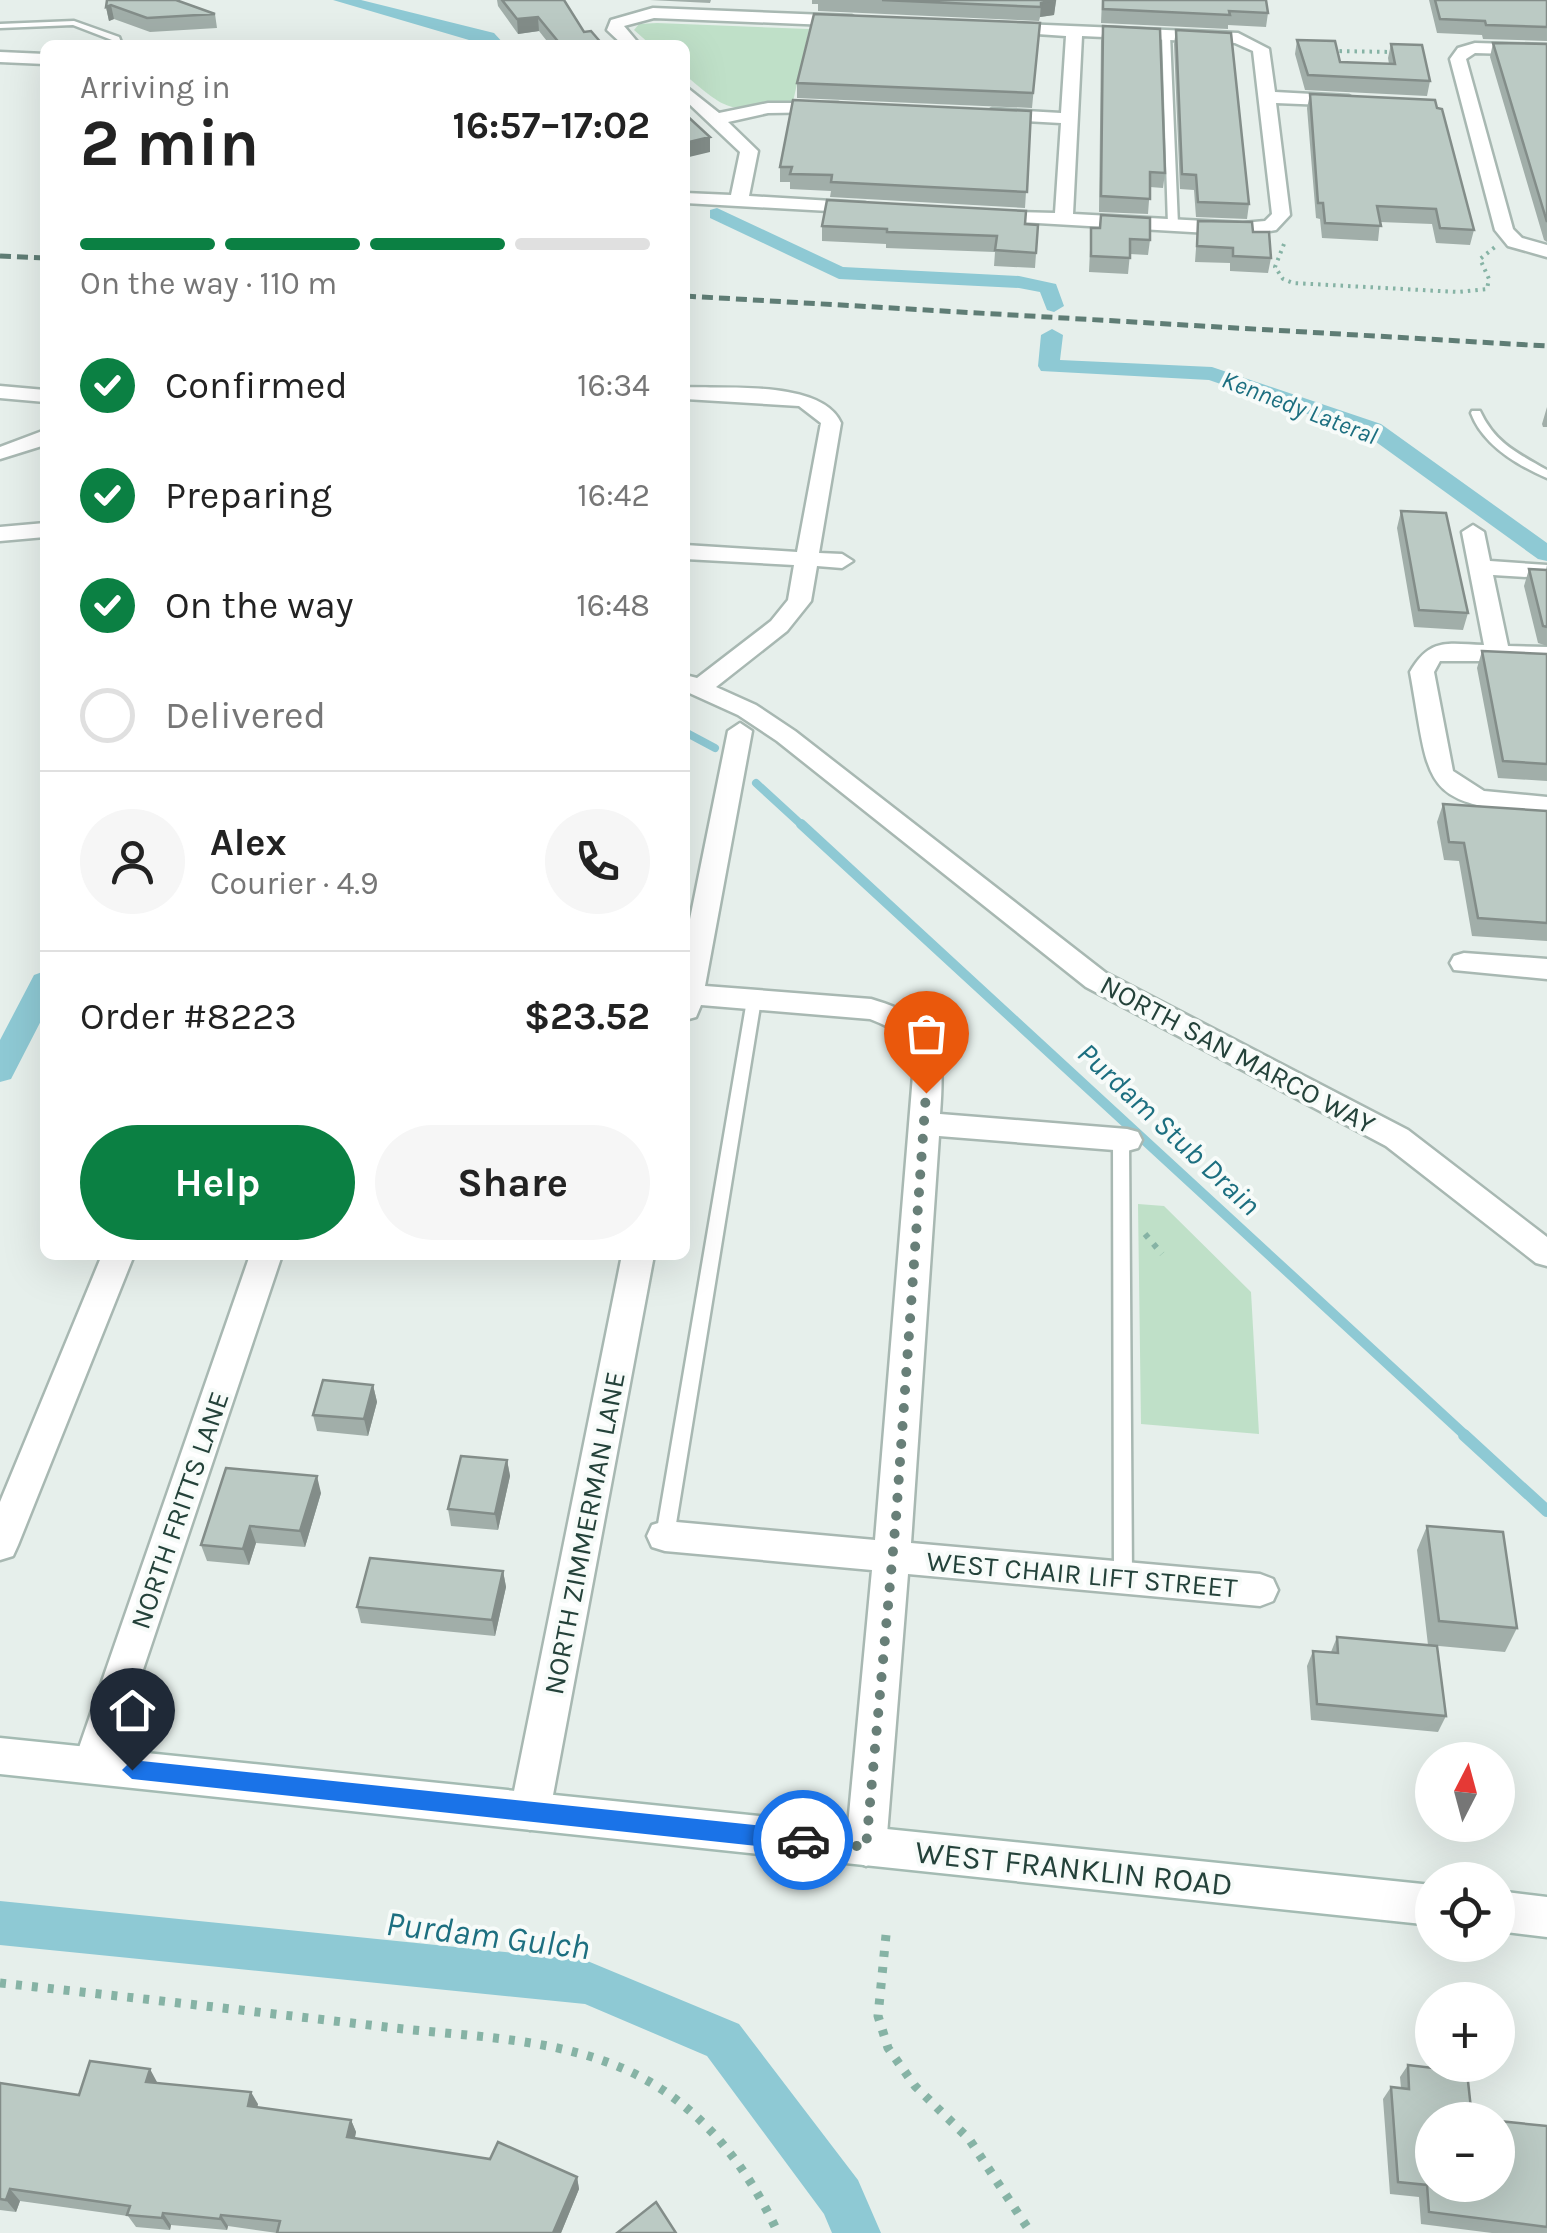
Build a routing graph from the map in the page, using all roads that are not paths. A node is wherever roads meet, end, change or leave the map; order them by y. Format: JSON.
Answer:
{"nodes":[{"id":1,"x":784,"y":0,"type":"edge"},
{"id":2,"x":757,"y":8,"type":"edge"},
{"id":3,"x":779,"y":18,"type":"junction"},
{"id":4,"x":877,"y":22,"type":"edge"},
{"id":5,"x":0,"y":26,"type":"edge"},
{"id":6,"x":976,"y":26,"type":"edge"},
{"id":7,"x":1074,"y":31,"type":"junction"},
{"id":8,"x":1166,"y":34,"type":"junction"},
{"id":9,"x":116,"y":40,"type":"edge"},
{"id":10,"x":626,"y":40,"type":"edge"},
{"id":11,"x":1547,"y":50,"type":"edge"},
{"id":12,"x":0,"y":58,"type":"edge"},
{"id":13,"x":40,"y":59,"type":"edge"},
{"id":14,"x":690,"y":96,"type":"edge"},
{"id":15,"x":1266,"y":97,"type":"junction"},
{"id":16,"x":1369,"y":102,"type":"edge"},
{"id":17,"x":1445,"y":106,"type":"edge"},
{"id":18,"x":1471,"y":107,"type":"junction"},
{"id":19,"x":851,"y":108,"type":"edge"},
{"id":20,"x":970,"y":113,"type":"edge"},
{"id":21,"x":1070,"y":118,"type":"junction"},
{"id":22,"x":716,"y":119,"type":"junction"},
{"id":23,"x":690,"y":198,"type":"edge"},
{"id":24,"x":739,"y":201,"type":"junction"},
{"id":25,"x":892,"y":210,"type":"edge"},
{"id":26,"x":968,"y":214,"type":"edge"},
{"id":27,"x":1064,"y":219,"type":"junction"},
{"id":28,"x":1174,"y":225,"type":"junction"},
{"id":29,"x":1547,"y":250,"type":"edge"},
{"id":30,"x":0,"y":392,"type":"edge"},
{"id":31,"x":690,"y":393,"type":"edge"},
{"id":32,"x":40,"y":396,"type":"edge"},
{"id":33,"x":1476,"y":413,"type":"dead end"},
{"id":34,"x":38,"y":440,"type":"edge"},
{"id":35,"x":0,"y":453,"type":"edge"},
{"id":36,"x":1547,"y":476,"type":"edge"},
{"id":37,"x":40,"y":530,"type":"edge"},
{"id":38,"x":1472,"y":532,"type":"dead end"},
{"id":39,"x":0,"y":534,"type":"edge"},
{"id":40,"x":690,"y":552,"type":"edge"},
{"id":41,"x":806,"y":560,"type":"junction"},
{"id":42,"x":842,"y":562,"type":"dead end"},
{"id":43,"x":1480,"y":567,"type":"junction"},
{"id":44,"x":1544,"y":571,"type":"edge"},
{"id":45,"x":1497,"y":651,"type":"junction"},
{"id":46,"x":1547,"y":654,"type":"edge"},
{"id":47,"x":693,"y":685,"type":"edge"},
{"id":48,"x":740,"y":730,"type":"dead end"},
{"id":49,"x":1547,"y":805,"type":"edge"},
{"id":50,"x":1464,"y":963,"type":"dead end"},
{"id":51,"x":1547,"y":969,"type":"edge"},
{"id":52,"x":690,"y":981,"type":"edge"},
{"id":53,"x":754,"y":1000,"type":"junction"},
{"id":54,"x":690,"y":1001,"type":"edge"},
{"id":55,"x":924,"y":1124,"type":"junction"},
{"id":56,"x":1124,"y":1140,"type":"joint"},
{"id":57,"x":1547,"y":1253,"type":"edge"},
{"id":58,"x":116,"y":1260,"type":"edge"},
{"id":59,"x":264,"y":1260,"type":"edge"},
{"id":60,"x":637,"y":1260,"type":"edge"},
{"id":61,"x":665,"y":1536,"type":"joint"},
{"id":62,"x":0,"y":1545,"type":"edge"},
{"id":63,"x":892,"y":1556,"type":"junction"},
{"id":64,"x":1123,"y":1577,"type":"junction"},
{"id":65,"x":1260,"y":1590,"type":"dead end"},
{"id":66,"x":0,"y":1756,"type":"edge"},
{"id":67,"x":92,"y":1766,"type":"junction"},
{"id":68,"x":530,"y":1811,"type":"junction"},
{"id":69,"x":866,"y":1847,"type":"junction"},
{"id":70,"x":1415,"y":1903,"type":"edge"},
{"id":71,"x":1515,"y":1913,"type":"edge"},
{"id":72,"x":1547,"y":1916,"type":"edge"}],
"edges":[{"from":1,"to":3,"type":"street"},
{"from":2,"to":3,"type":"street"},
{"from":2,"to":10,"type":"street"},
{"from":3,"to":4,"type":"street"},
{"from":5,"to":9,"type":"lane"},
{"from":6,"to":7,"type":"street"},
{"from":7,"to":8,"type":"street"},
{"from":7,"to":21,"type":"street"},
{"from":8,"to":15,"type":"street"},
{"from":8,"to":28,"type":"lane"},
{"from":11,"to":18,"type":"street"},
{"from":12,"to":13,"type":"street"},
{"from":14,"to":22,"type":"street"},
{"from":15,"to":16,"type":"street"},
{"from":15,"to":28,"type":"street"},
{"from":17,"to":18,"type":"street"},
{"from":18,"to":29,"type":"street"},
{"from":19,"to":22,"type":"street"},
{"from":20,"to":21,"type":"street"},
{"from":21,"to":27,"type":"street"},
{"from":22,"to":24,"type":"street"},
{"from":23,"to":24,"type":"street"},
{"from":24,"to":25,"type":"street"},
{"from":26,"to":27,"type":"street"},
{"from":27,"to":28,"type":"street"},
{"from":30,"to":32,"type":"street"},
{"from":31,"to":41,"type":"street"},
{"from":33,"to":36,"type":"lane"},
{"from":34,"to":35,"type":"street"},
{"from":37,"to":39,"type":"street"},
{"from":38,"to":43,"type":"street"},
{"from":40,"to":41,"type":"street"},
{"from":41,"to":42,"type":"street"},
{"from":41,"to":47,"type":"street"},
{"from":43,"to":44,"type":"street"},
{"from":43,"to":45,"type":"street"},
{"from":45,"to":46,"type":"street"},
{"from":45,"to":49,"type":"street"},
{"from":47,"to":57,"type":"street","name":"NORTH SAN MARCO WAY"},
{"from":48,"to":52,"type":"street"},
{"from":50,"to":51,"type":"street"},
{"from":53,"to":54,"type":"street"},
{"from":53,"to":55,"type":"street"},
{"from":53,"to":61,"type":"lane"},
{"from":55,"to":56,"type":"street"},
{"from":55,"to":63,"type":"street"},
{"from":56,"to":64,"type":"lane"},
{"from":58,"to":62,"type":"street"},
{"from":59,"to":67,"type":"street","name":"NORTH FRITTS LANE"},
{"from":60,"to":68,"type":"street","name":"NORTH ZIMMERMAN LANE"},
{"from":61,"to":63,"type":"street","name":"WEST CHAIR LIFT STREET"},
{"from":63,"to":64,"type":"street","name":"WEST CHAIR LIFT STREET"},
{"from":63,"to":69,"type":"street"},
{"from":64,"to":65,"type":"street","name":"WEST CHAIR LIFT STREET"},
{"from":66,"to":67,"type":"street","name":"WEST FRANKLIN ROAD"},
{"from":67,"to":68,"type":"street","name":"WEST FRANKLIN ROAD"},
{"from":68,"to":69,"type":"street","name":"WEST FRANKLIN ROAD"},
{"from":69,"to":70,"type":"street","name":"WEST FRANKLIN ROAD"},
{"from":71,"to":72,"type":"street"}]}
